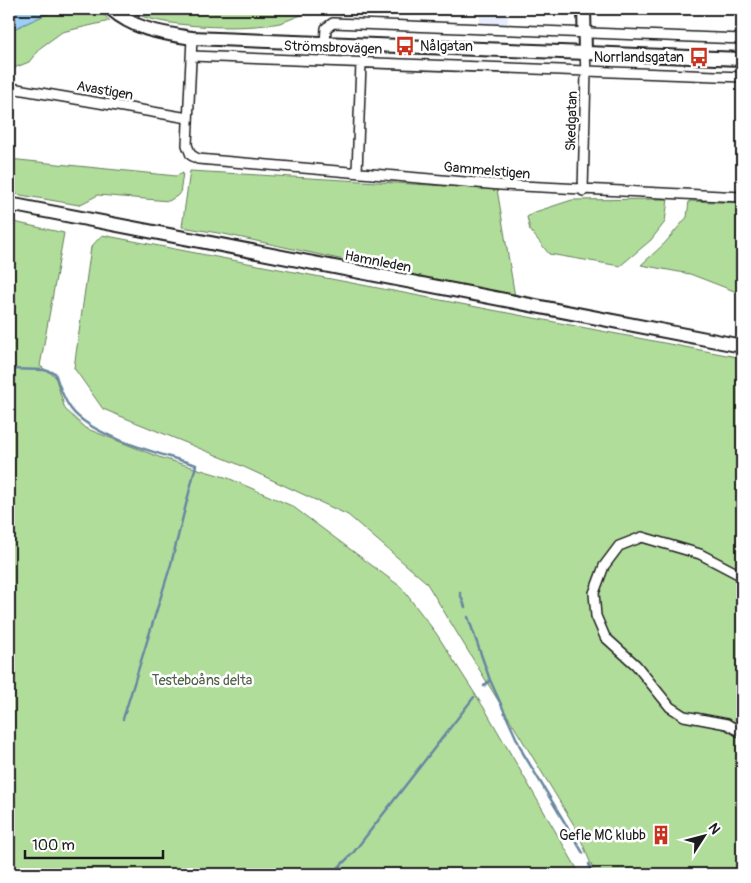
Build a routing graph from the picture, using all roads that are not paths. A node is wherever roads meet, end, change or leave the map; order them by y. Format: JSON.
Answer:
{"nodes":[{"id":1,"x":111,"y":9,"type":"edge"},
{"id":2,"x":584,"y":9,"type":"edge"},
{"id":3,"x":582,"y":33,"type":"junction"},
{"id":4,"x":192,"y":38,"type":"junction"},
{"id":5,"x":742,"y":39,"type":"edge"},
{"id":6,"x":325,"y":43,"type":"junction"},
{"id":7,"x":584,"y":52,"type":"junction"},
{"id":8,"x":192,"y":56,"type":"junction"},
{"id":9,"x":742,"y":59,"type":"edge"},
{"id":10,"x":361,"y":63,"type":"junction"},
{"id":11,"x":586,"y":72,"type":"junction"},
{"id":12,"x":742,"y":77,"type":"edge"},
{"id":13,"x":17,"y":89,"type":"dead end"},
{"id":14,"x":188,"y":118,"type":"junction"},
{"id":15,"x":357,"y":172,"type":"junction"},
{"id":16,"x":583,"y":191,"type":"junction"},
{"id":17,"x":742,"y":197,"type":"edge"},
{"id":18,"x":9,"y":204,"type":"edge"},
{"id":19,"x":742,"y":346,"type":"edge"},
{"id":20,"x":742,"y":576,"type":"edge"},
{"id":21,"x":742,"y":733,"type":"edge"}],
"edges":[{"from":1,"to":4,"type":"main road","name":"Strömsbrovägen"},
{"from":2,"to":3,"type":"main road"},
{"from":3,"to":5,"type":"street","name":"Strömsbrovägen"},
{"from":3,"to":6,"type":"street","name":"Strömsbrovägen"},
{"from":3,"to":7,"type":"main road"},
{"from":4,"to":6,"type":"main road","name":"Strömsbrovägen"},
{"from":4,"to":8,"type":"street"},
{"from":6,"to":7,"type":"main road","name":"Strömsbrovägen"},
{"from":7,"to":9,"type":"main road","name":"Strömsbrovägen"},
{"from":7,"to":11,"type":"street","name":"Skedgatan"},
{"from":8,"to":10,"type":"street","name":"Strömsbrovägen"},
{"from":8,"to":14,"type":"street"},
{"from":10,"to":11,"type":"street","name":"Strömsbrovägen"},
{"from":10,"to":15,"type":"street"},
{"from":11,"to":12,"type":"street","name":"Strömsbrovägen"},
{"from":11,"to":16,"type":"street","name":"Skedgatan"},
{"from":13,"to":14,"type":"street","name":"Avastigen"},
{"from":14,"to":15,"type":"street","name":"Gammelstigen"},
{"from":15,"to":16,"type":"street","name":"Gammelstigen"},
{"from":16,"to":17,"type":"street","name":"Gammelstigen"},
{"from":18,"to":19,"type":"main road","name":"Hamnleden"},
{"from":20,"to":21,"type":"street"}]}
